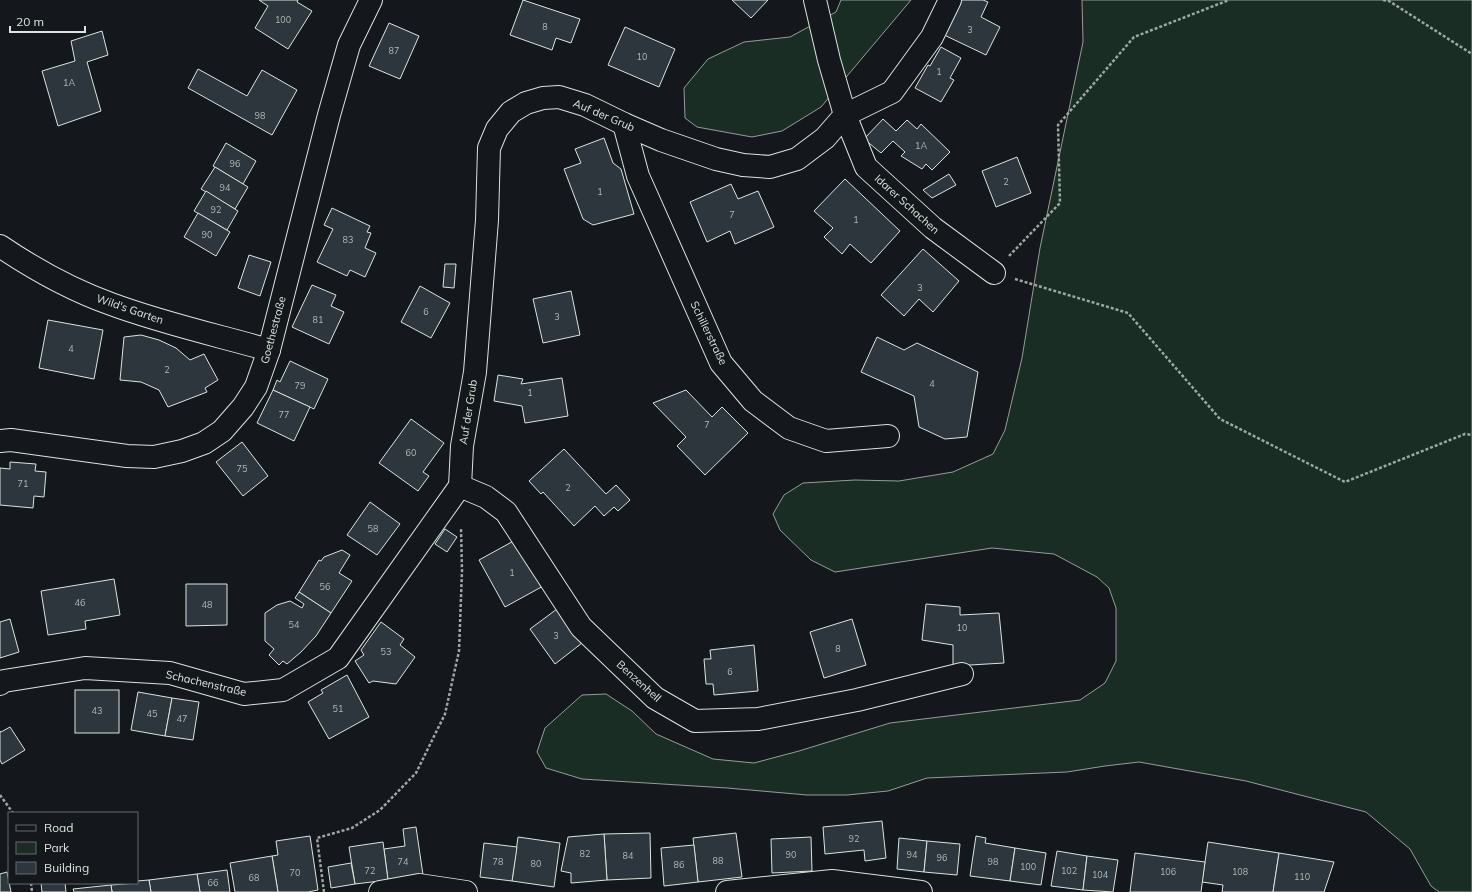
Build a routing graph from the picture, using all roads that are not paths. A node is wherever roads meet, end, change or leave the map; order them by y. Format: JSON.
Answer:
{"nodes":[{"id":1,"x":371,"y":0,"type":"edge"},
{"id":2,"x":815,"y":0,"type":"edge"},
{"id":3,"x":950,"y":0,"type":"edge"},
{"id":4,"x":845,"y":115,"type":"junction"},
{"id":5,"x":624,"y":124,"type":"junction"},
{"id":6,"x":0,"y":246,"type":"edge"},
{"id":7,"x":994,"y":272,"type":"road end"},
{"id":8,"x":269,"y":350,"type":"junction"},
{"id":9,"x":888,"y":436,"type":"dead end"},
{"id":10,"x":0,"y":441,"type":"edge"},
{"id":11,"x":460,"y":486,"type":"junction"},
{"id":12,"x":962,"y":674,"type":"dead end"},
{"id":13,"x":0,"y":684,"type":"edge"},
{"id":14,"x":380,"y":892,"type":"edge"},
{"id":15,"x":466,"y":892,"type":"edge"},
{"id":16,"x":727,"y":892,"type":"edge"},
{"id":17,"x":921,"y":892,"type":"edge"}],
"edges":[{"from":1,"to":8,"type":"street","name":"Goethestraße"},
{"from":2,"to":4,"type":"street"},
{"from":3,"to":4,"type":"street"},
{"from":4,"to":5,"type":"street","name":"Auf der Grub"},
{"from":4,"to":7,"type":"street","name":"Idarer Schachen"},
{"from":5,"to":9,"type":"street","name":"Schillerstraße"},
{"from":5,"to":11,"type":"street","name":"Auf der Grub"},
{"from":6,"to":8,"type":"street","name":"Wild's Garten"},
{"from":8,"to":10,"type":"street","name":"Goethestraße"},
{"from":11,"to":12,"type":"street","name":"Benzenhell"},
{"from":11,"to":13,"type":"street","name":"Schachenstraße"},
{"from":14,"to":15,"type":"street"},
{"from":16,"to":17,"type":"street"}]}
